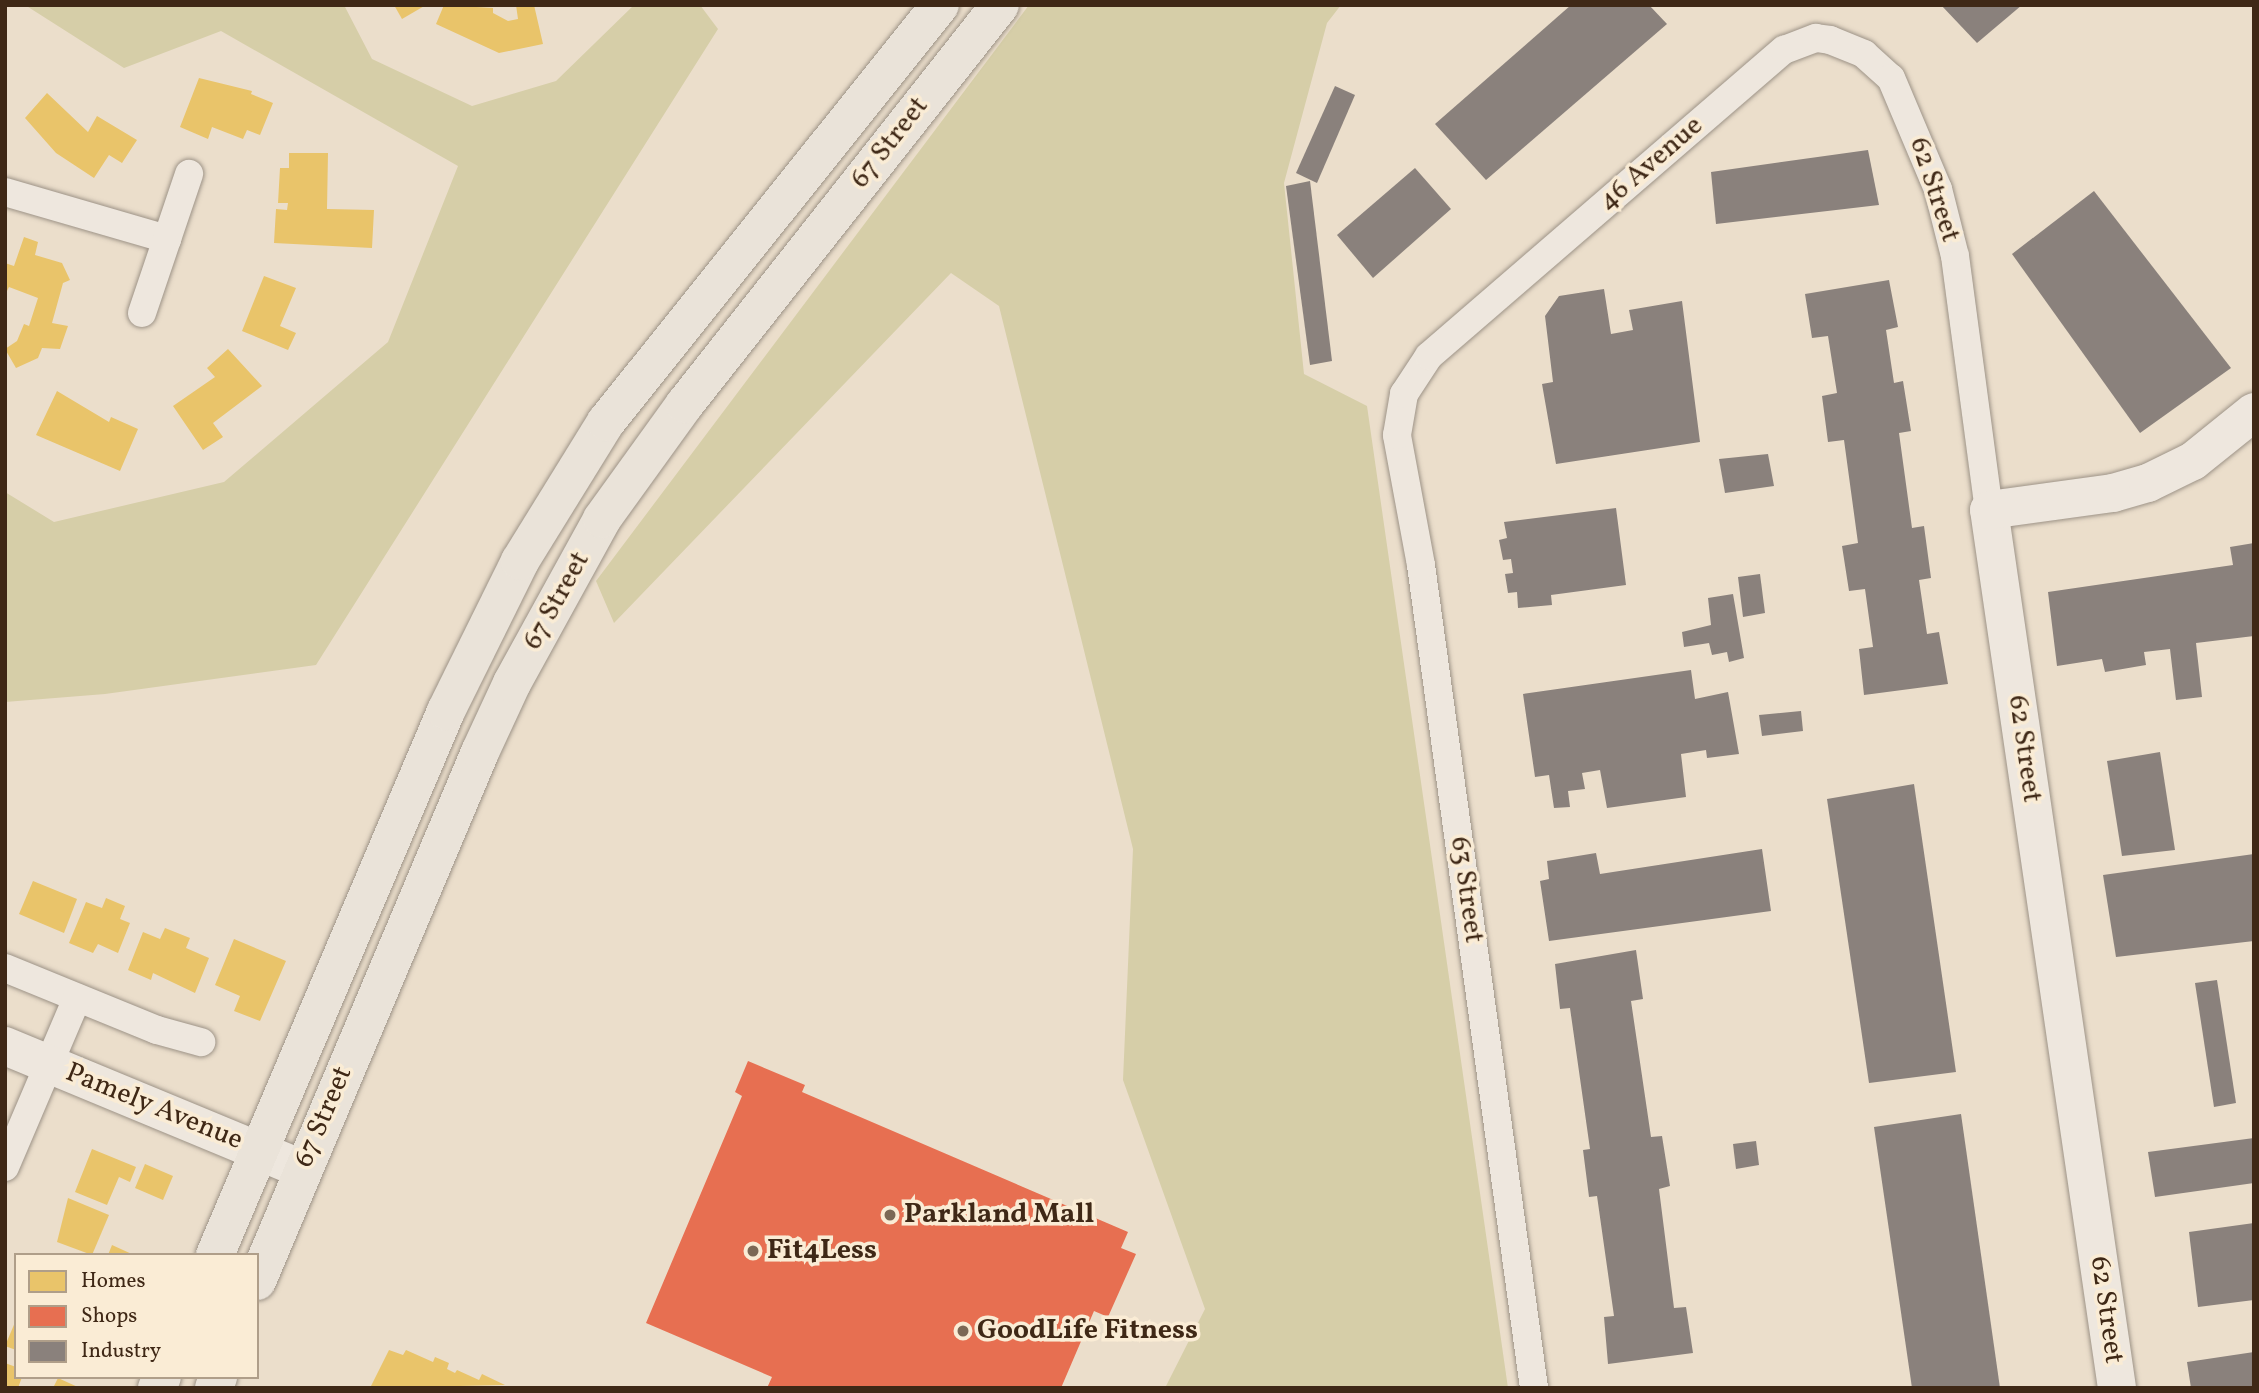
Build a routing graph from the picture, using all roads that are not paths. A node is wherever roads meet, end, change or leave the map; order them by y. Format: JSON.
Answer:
{"nodes":[{"id":1,"x":940,"y":5,"type":"edge"},
{"id":2,"x":1000,"y":5,"type":"edge"},
{"id":3,"x":1909,"y":116,"type":"joint"},
{"id":4,"x":189,"y":174,"type":"dead end"},
{"id":5,"x":5,"y":192,"type":"edge"},
{"id":6,"x":167,"y":239,"type":"junction"},
{"id":7,"x":142,"y":313,"type":"dead end"},
{"id":8,"x":1404,"y":394,"type":"joint"},
{"id":9,"x":2254,"y":412,"type":"edge"},
{"id":10,"x":1989,"y":510,"type":"junction"},
{"id":11,"x":5,"y":968,"type":"edge"},
{"id":12,"x":77,"y":998,"type":"junction"},
{"id":13,"x":201,"y":1042,"type":"dead end"},
{"id":14,"x":5,"y":1046,"type":"edge"},
{"id":15,"x":49,"y":1064,"type":"junction"},
{"id":16,"x":260,"y":1151,"type":"junction"},
{"id":17,"x":5,"y":1167,"type":"edge"},
{"id":18,"x":302,"y":1169,"type":"junction"},
{"id":19,"x":216,"y":1253,"type":"edge"},
{"id":20,"x":259,"y":1275,"type":"edge"},
{"id":21,"x":1534,"y":1388,"type":"edge"},
{"id":22,"x":2117,"y":1388,"type":"edge"}],
"edges":[{"from":1,"to":16,"type":"main road","name":"67 Street"},
{"from":2,"to":18,"type":"main road","name":"67 Street"},
{"from":3,"to":8,"type":"street","name":"46 Avenue"},
{"from":3,"to":10,"type":"street","name":"62 Street"},
{"from":4,"to":6,"type":"street"},
{"from":5,"to":6,"type":"street"},
{"from":6,"to":7,"type":"street"},
{"from":8,"to":21,"type":"street","name":"63 Street"},
{"from":9,"to":10,"type":"street"},
{"from":10,"to":22,"type":"street","name":"62 Street"},
{"from":11,"to":12,"type":"street"},
{"from":12,"to":13,"type":"street"},
{"from":12,"to":15,"type":"street"},
{"from":14,"to":15,"type":"street","name":"Pamely Avenue"},
{"from":15,"to":16,"type":"street","name":"Pamely Avenue"},
{"from":15,"to":17,"type":"street"},
{"from":16,"to":18,"type":"street","name":"Pamely Avenue"},
{"from":16,"to":19,"type":"main road","name":"67 Street"},
{"from":18,"to":20,"type":"main road","name":"67 Street"}]}
